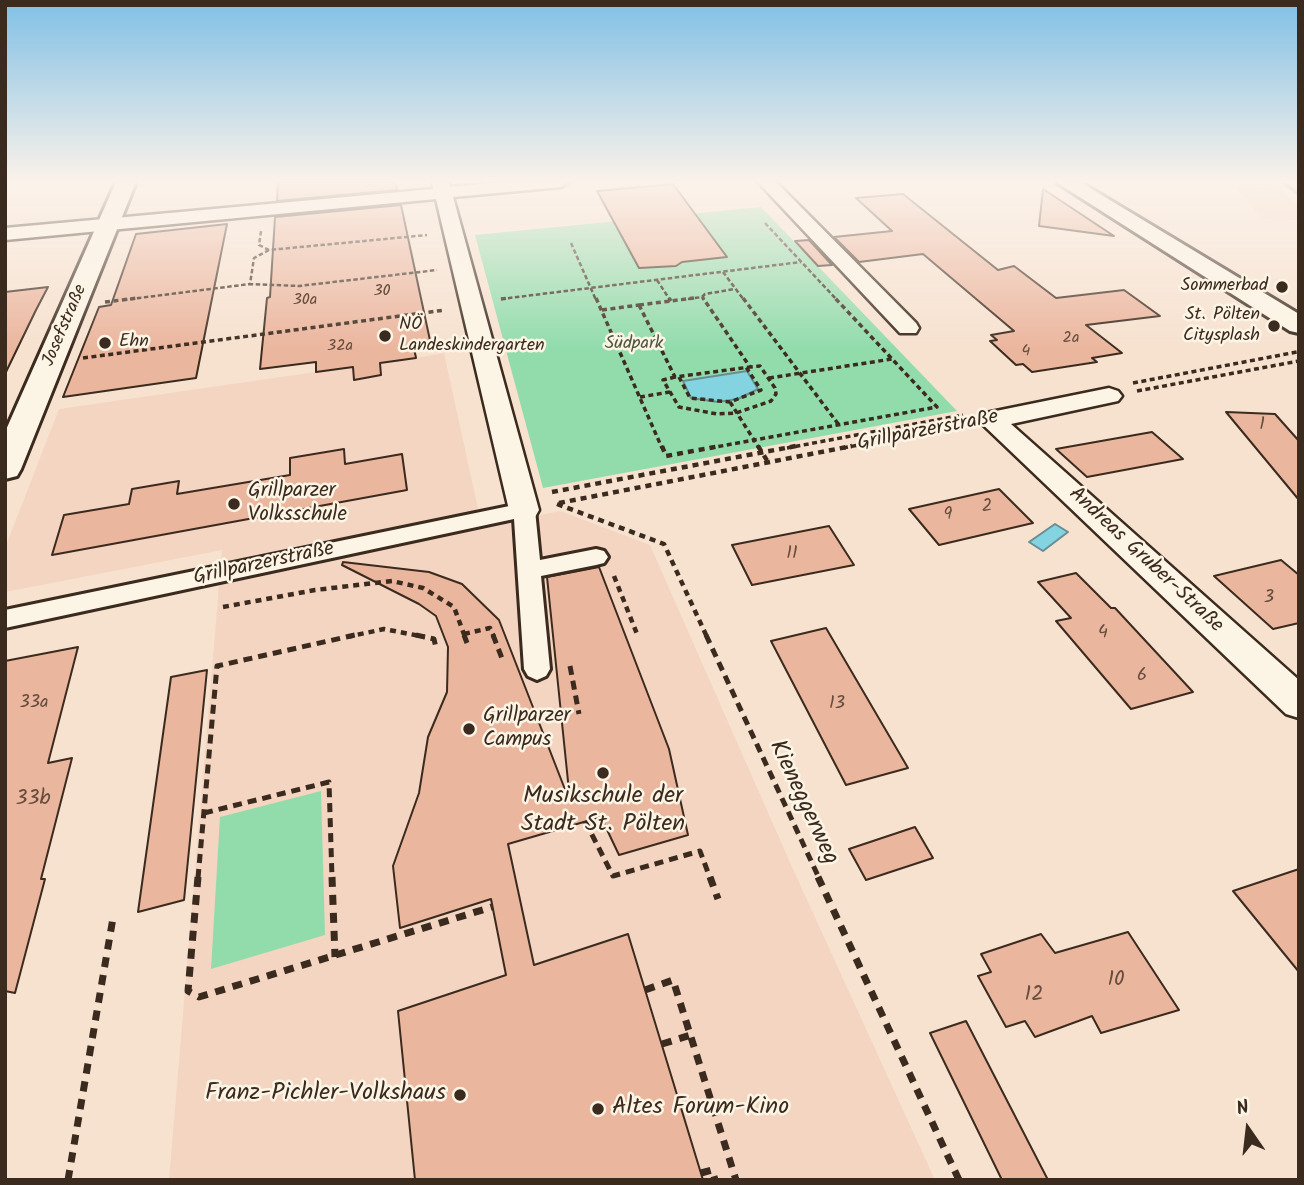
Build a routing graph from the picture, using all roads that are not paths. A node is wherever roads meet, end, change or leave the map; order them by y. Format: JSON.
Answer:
{"nodes":[{"id":1,"x":104,"y":237,"type":"edge"},
{"id":2,"x":455,"y":237,"type":"edge"},
{"id":3,"x":819,"y":237,"type":"edge"},
{"id":4,"x":1154,"y":237,"type":"edge"},
{"id":5,"x":1299,"y":325,"type":"edge"},
{"id":6,"x":908,"y":328,"type":"dead end"},
{"id":7,"x":1118,"y":390,"type":"road end"},
{"id":8,"x":980,"y":417,"type":"joint"},
{"id":9,"x":5,"y":468,"type":"edge"},
{"id":10,"x":522,"y":504,"type":"junction"},
{"id":11,"x":596,"y":557,"type":"road end"},
{"id":12,"x":529,"y":570,"type":"junction"},
{"id":13,"x":5,"y":619,"type":"edge"},
{"id":14,"x":537,"y":669,"type":"dead end"},
{"id":15,"x":1299,"y":703,"type":"edge"}],
"edges":[{"from":1,"to":9,"type":"street","name":"Josefstraße"},
{"from":2,"to":10,"type":"street"},
{"from":3,"to":6,"type":"street"},
{"from":4,"to":5,"type":"street"},
{"from":7,"to":8,"type":"street","name":"Grillparzerstraße"},
{"from":8,"to":15,"type":"street","name":"Andreas Gruber-Straße"},
{"from":10,"to":12,"type":"street"},
{"from":10,"to":13,"type":"street","name":"Grillparzerstraße"},
{"from":11,"to":12,"type":"street"},
{"from":12,"to":14,"type":"street"}]}
